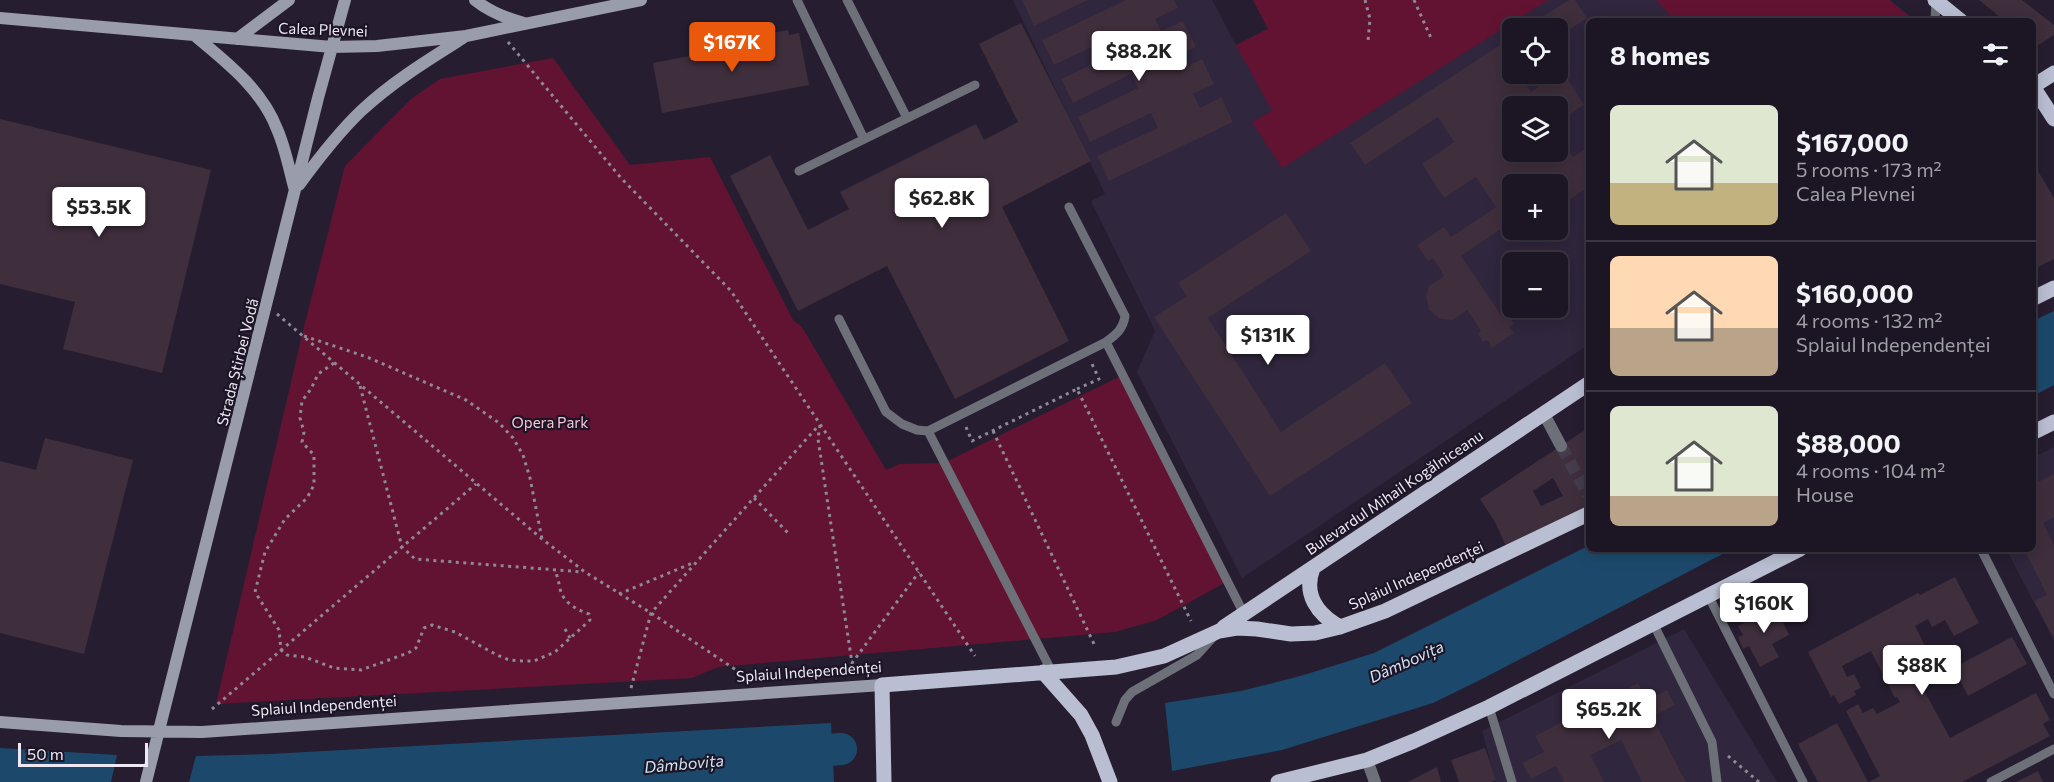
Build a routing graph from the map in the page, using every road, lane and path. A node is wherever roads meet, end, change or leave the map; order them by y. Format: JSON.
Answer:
{"nodes":[{"id":1,"x":289,"y":0,"type":"edge"},
{"id":2,"x":345,"y":0,"type":"edge"},
{"id":3,"x":475,"y":0,"type":"edge"},
{"id":4,"x":641,"y":0,"type":"edge"},
{"id":5,"x":797,"y":0,"type":"edge"},
{"id":6,"x":847,"y":0,"type":"edge"},
{"id":7,"x":1365,"y":0,"type":"edge"},
{"id":8,"x":1414,"y":0,"type":"edge"},
{"id":9,"x":1936,"y":0,"type":"edge"},
{"id":10,"x":0,"y":18,"type":"edge"},
{"id":11,"x":1935,"y":18,"type":"edge"},
{"id":12,"x":1957,"y":18,"type":"edge"},
{"id":13,"x":525,"y":24,"type":"junction"},
{"id":14,"x":497,"y":29,"type":"junction"},
{"id":15,"x":194,"y":35,"type":"junction"},
{"id":16,"x":466,"y":36,"type":"junction"},
{"id":17,"x":1431,"y":38,"type":"dead end"},
{"id":18,"x":237,"y":39,"type":"junction"},
{"id":19,"x":1368,"y":41,"type":"dead end"},
{"id":20,"x":332,"y":47,"type":"junction"},
{"id":21,"x":2054,"y":73,"type":"edge"},
{"id":22,"x":2036,"y":84,"type":"edge"},
{"id":23,"x":975,"y":85,"type":"dead end"},
{"id":24,"x":2036,"y":91,"type":"edge"},
{"id":25,"x":907,"y":118,"type":"junction"},
{"id":26,"x":2054,"y":119,"type":"edge"},
{"id":27,"x":864,"y":139,"type":"junction"},
{"id":28,"x":800,"y":171,"type":"dead end"},
{"id":29,"x":295,"y":191,"type":"junction"},
{"id":30,"x":1069,"y":207,"type":"dead end"},
{"id":31,"x":2054,"y":288,"type":"edge"},
{"id":32,"x":2036,"y":297,"type":"edge"},
{"id":33,"x":267,"y":305,"type":"junction"},
{"id":34,"x":839,"y":319,"type":"dead end"},
{"id":35,"x":302,"y":335,"type":"junction"},
{"id":36,"x":1106,"y":342,"type":"junction"},
{"id":37,"x":334,"y":363,"type":"junction"},
{"id":38,"x":1099,"y":379,"type":"dead end"},
{"id":39,"x":360,"y":384,"type":"junction"},
{"id":40,"x":1586,"y":385,"type":"edge"},
{"id":41,"x":1077,"y":389,"type":"junction"},
{"id":42,"x":1544,"y":414,"type":"junction"},
{"id":43,"x":2054,"y":422,"type":"edge"},
{"id":44,"x":820,"y":423,"type":"junction"},
{"id":45,"x":928,"y":431,"type":"junction"},
{"id":46,"x":993,"y":431,"type":"junction"},
{"id":47,"x":2036,"y":431,"type":"edge"},
{"id":48,"x":972,"y":441,"type":"dead end"},
{"id":49,"x":1561,"y":446,"type":"tunnel mouth"},
{"id":50,"x":476,"y":483,"type":"junction"},
{"id":51,"x":754,"y":498,"type":"junction"},
{"id":52,"x":1586,"y":515,"type":"edge"},
{"id":53,"x":790,"y":535,"type":"dead end"},
{"id":54,"x":542,"y":539,"type":"junction"},
{"id":55,"x":402,"y":547,"type":"junction"},
{"id":56,"x":1794,"y":552,"type":"edge"},
{"id":57,"x":1983,"y":552,"type":"edge"},
{"id":58,"x":698,"y":561,"type":"junction"},
{"id":59,"x":1313,"y":568,"type":"junction"},
{"id":60,"x":554,"y":570,"type":"junction"},
{"id":61,"x":585,"y":572,"type":"junction"},
{"id":62,"x":919,"y":572,"type":"junction"},
{"id":63,"x":619,"y":594,"type":"junction"},
{"id":64,"x":1708,"y":595,"type":"junction"},
{"id":65,"x":651,"y":613,"type":"junction"},
{"id":66,"x":1244,"y":614,"type":"junction"},
{"id":67,"x":1191,"y":621,"type":"dead end"},
{"id":68,"x":1653,"y":623,"type":"junction"},
{"id":69,"x":1340,"y":627,"type":"junction"},
{"id":70,"x":565,"y":629,"type":"dead end"},
{"id":71,"x":1219,"y":631,"type":"junction"},
{"id":72,"x":570,"y":638,"type":"junction"},
{"id":73,"x":1095,"y":646,"type":"dead end"},
{"id":74,"x":281,"y":650,"type":"junction"},
{"id":75,"x":975,"y":656,"type":"dead end"},
{"id":76,"x":738,"y":672,"type":"dead end"},
{"id":77,"x":1047,"y":672,"type":"junction"},
{"id":78,"x":882,"y":685,"type":"junction"},
{"id":79,"x":630,"y":691,"type":"dead end"},
{"id":80,"x":2054,"y":694,"type":"edge"},
{"id":81,"x":1489,"y":707,"type":"junction"},
{"id":82,"x":212,"y":709,"type":"dead end"},
{"id":83,"x":0,"y":722,"type":"edge"},
{"id":84,"x":1116,"y":723,"type":"dead end"},
{"id":85,"x":159,"y":732,"type":"junction"},
{"id":86,"x":1712,"y":742,"type":"junction"},
{"id":87,"x":2054,"y":749,"type":"edge"},
{"id":88,"x":1367,"y":760,"type":"junction"},
{"id":89,"x":146,"y":782,"type":"edge"},
{"id":90,"x":884,"y":782,"type":"edge"},
{"id":91,"x":1110,"y":782,"type":"edge"},
{"id":92,"x":1278,"y":782,"type":"edge"},
{"id":93,"x":1375,"y":782,"type":"edge"},
{"id":94,"x":1512,"y":782,"type":"edge"},
{"id":95,"x":1718,"y":782,"type":"edge"},
{"id":96,"x":1759,"y":782,"type":"edge"},
{"id":97,"x":1803,"y":782,"type":"edge"},
{"id":98,"x":1991,"y":782,"type":"edge"}],
"edges":[{"from":1,"to":18,"type":"main road"},
{"from":2,"to":20,"type":"main road","name":"Strada Știrbei Vodă"},
{"from":3,"to":13,"type":"main road"},
{"from":4,"to":13,"type":"main road","name":"Calea Plevnei"},
{"from":5,"to":27,"type":"lane"},
{"from":6,"to":25,"type":"lane"},
{"from":7,"to":19,"type":"path"},
{"from":8,"to":17,"type":"path"},
{"from":9,"to":11,"type":"lane"},
{"from":9,"to":12,"type":"main road"},
{"from":10,"to":15,"type":"main road","name":"Calea Plevnei"},
{"from":13,"to":14,"type":"main road","name":"Calea Plevnei"},
{"from":14,"to":16,"type":"main road","name":"Calea Plevnei"},
{"from":14,"to":44,"type":"path"},
{"from":15,"to":18,"type":"main road","name":"Calea Plevnei"},
{"from":15,"to":29,"type":"main road"},
{"from":16,"to":20,"type":"main road","name":"Calea Plevnei"},
{"from":16,"to":29,"type":"main road"},
{"from":18,"to":20,"type":"main road","name":"Calea Plevnei"},
{"from":20,"to":29,"type":"main road","name":"Strada Știrbei Vodă"},
{"from":21,"to":22,"type":"main road"},
{"from":23,"to":25,"type":"lane"},
{"from":24,"to":26,"type":"main road"},
{"from":25,"to":27,"type":"lane"},
{"from":27,"to":28,"type":"lane"},
{"from":29,"to":33,"type":"main road","name":"Strada Știrbei Vodă"},
{"from":30,"to":36,"type":"lane"},
{"from":31,"to":32,"type":"main road"},
{"from":33,"to":35,"type":"path"},
{"from":33,"to":85,"type":"main road","name":"Strada Știrbei Vodă"},
{"from":34,"to":45,"type":"lane"},
{"from":35,"to":37,"type":"path"},
{"from":35,"to":54,"type":"path"},
{"from":36,"to":45,"type":"lane"},
{"from":36,"to":66,"type":"lane"},
{"from":37,"to":39,"type":"path"},
{"from":37,"to":74,"type":"path"},
{"from":38,"to":41,"type":"path"},
{"from":39,"to":50,"type":"path"},
{"from":39,"to":55,"type":"path"},
{"from":40,"to":42,"type":"main road","name":"Bulevardul Mihail Kogălniceanu"},
{"from":41,"to":46,"type":"path"},
{"from":41,"to":67,"type":"path"},
{"from":42,"to":49,"type":"street"},
{"from":42,"to":59,"type":"main road","name":"Bulevardul Mihail Kogălniceanu"},
{"from":43,"to":47,"type":"main road"},
{"from":44,"to":51,"type":"path"},
{"from":44,"to":62,"type":"path"},
{"from":44,"to":62,"type":"path"},
{"from":45,"to":77,"type":"lane"},
{"from":46,"to":48,"type":"path"},
{"from":46,"to":73,"type":"path"},
{"from":50,"to":54,"type":"path"},
{"from":50,"to":55,"type":"path"},
{"from":51,"to":53,"type":"path"},
{"from":51,"to":58,"type":"path"},
{"from":52,"to":69,"type":"main road","name":"Splaiul Independenței"},
{"from":54,"to":61,"type":"path"},
{"from":55,"to":60,"type":"path"},
{"from":55,"to":74,"type":"path"},
{"from":56,"to":64,"type":"main road"},
{"from":57,"to":80,"type":"lane"},
{"from":58,"to":63,"type":"path"},
{"from":58,"to":65,"type":"path"},
{"from":59,"to":66,"type":"main road","name":"Bulevardul Mihail Kogălniceanu"},
{"from":59,"to":69,"type":"main road"},
{"from":60,"to":61,"type":"path"},
{"from":60,"to":72,"type":"path"},
{"from":61,"to":63,"type":"path"},
{"from":62,"to":75,"type":"path"},
{"from":63,"to":65,"type":"path"},
{"from":64,"to":68,"type":"main road"},
{"from":64,"to":97,"type":"lane"},
{"from":65,"to":76,"type":"path"},
{"from":65,"to":79,"type":"path"},
{"from":66,"to":71,"type":"main road","name":"Bulevardul Mihail Kogălniceanu"},
{"from":68,"to":81,"type":"main road"},
{"from":68,"to":86,"type":"lane"},
{"from":69,"to":71,"type":"main road","name":"Splaiul Independenței"},
{"from":70,"to":72,"type":"path"},
{"from":71,"to":77,"type":"main road","name":"Splaiul Independenței"},
{"from":71,"to":84,"type":"lane"},
{"from":72,"to":74,"type":"path"},
{"from":74,"to":82,"type":"path"},
{"from":77,"to":78,"type":"main road","name":"Splaiul Independenței"},
{"from":77,"to":91,"type":"main road"},
{"from":78,"to":85,"type":"main road","name":"Splaiul Independenței"},
{"from":78,"to":90,"type":"main road"},
{"from":81,"to":88,"type":"main road"},
{"from":81,"to":94,"type":"lane"},
{"from":83,"to":85,"type":"main road","name":"Splaiul Independenței"},
{"from":85,"to":89,"type":"main road","name":"Strada Știrbei Vodă"},
{"from":86,"to":95,"type":"lane"},
{"from":86,"to":96,"type":"path"},
{"from":87,"to":98,"type":"lane"},
{"from":88,"to":92,"type":"main road"},
{"from":88,"to":93,"type":"street"}]}
